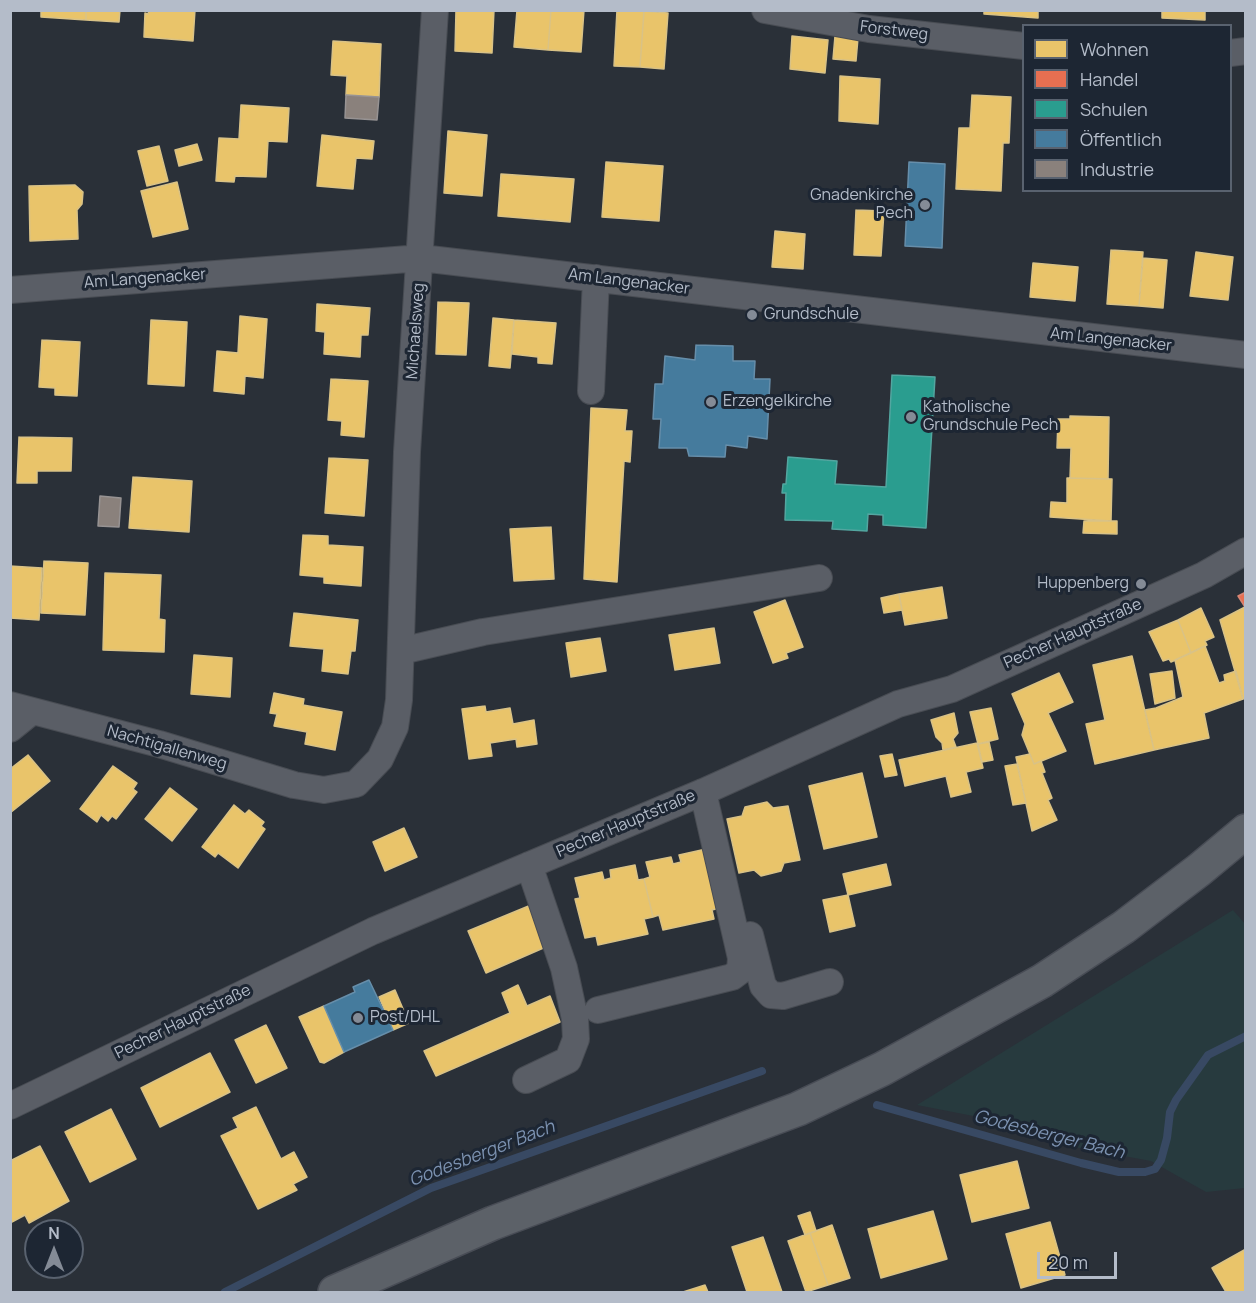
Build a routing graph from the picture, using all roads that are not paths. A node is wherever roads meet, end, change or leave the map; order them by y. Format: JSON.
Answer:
{"nodes":[{"id":1,"x":435,"y":10,"type":"edge"},
{"id":2,"x":765,"y":10,"type":"edge"},
{"id":3,"x":1022,"y":46,"type":"edge"},
{"id":4,"x":421,"y":258,"type":"junction"},
{"id":5,"x":596,"y":278,"type":"junction"},
{"id":6,"x":10,"y":290,"type":"edge"},
{"id":7,"x":1245,"y":355,"type":"edge"},
{"id":8,"x":591,"y":391,"type":"dead end"},
{"id":9,"x":1245,"y":551,"type":"edge"},
{"id":10,"x":819,"y":578,"type":"dead end"},
{"id":11,"x":401,"y":651,"type":"junction"},
{"id":12,"x":21,"y":708,"type":"edge"},
{"id":13,"x":10,"y":729,"type":"edge"},
{"id":14,"x":709,"y":789,"type":"junction"},
{"id":15,"x":324,"y":790,"type":"joint"},
{"id":16,"x":1245,"y":831,"type":"edge"},
{"id":17,"x":529,"y":865,"type":"junction"},
{"id":18,"x":830,"y":982,"type":"dead end"},
{"id":19,"x":598,"y":1010,"type":"dead end"},
{"id":20,"x":526,"y":1080,"type":"dead end"},
{"id":21,"x":10,"y":1106,"type":"edge"},
{"id":22,"x":335,"y":1293,"type":"edge"}],
"edges":[{"from":1,"to":4,"type":"street","name":"Michaelsweg"},
{"from":2,"to":3,"type":"street","name":"Forstweg"},
{"from":4,"to":5,"type":"street","name":"Am Langenacker"},
{"from":4,"to":6,"type":"street","name":"Am Langenacker"},
{"from":4,"to":11,"type":"street","name":"Michaelsweg"},
{"from":5,"to":7,"type":"street","name":"Am Langenacker"},
{"from":5,"to":8,"type":"street"},
{"from":9,"to":14,"type":"street","name":"Pecher Hauptstraße"},
{"from":10,"to":11,"type":"street"},
{"from":11,"to":15,"type":"street","name":"Michaelsweg"},
{"from":12,"to":13,"type":"street"},
{"from":12,"to":15,"type":"street","name":"Nachtigallenweg"},
{"from":14,"to":17,"type":"street","name":"Pecher Hauptstraße"},
{"from":14,"to":18,"type":"street"},
{"from":14,"to":19,"type":"street"},
{"from":16,"to":22,"type":"main road"},
{"from":17,"to":20,"type":"street"},
{"from":17,"to":21,"type":"street","name":"Pecher Hauptstraße"}]}
